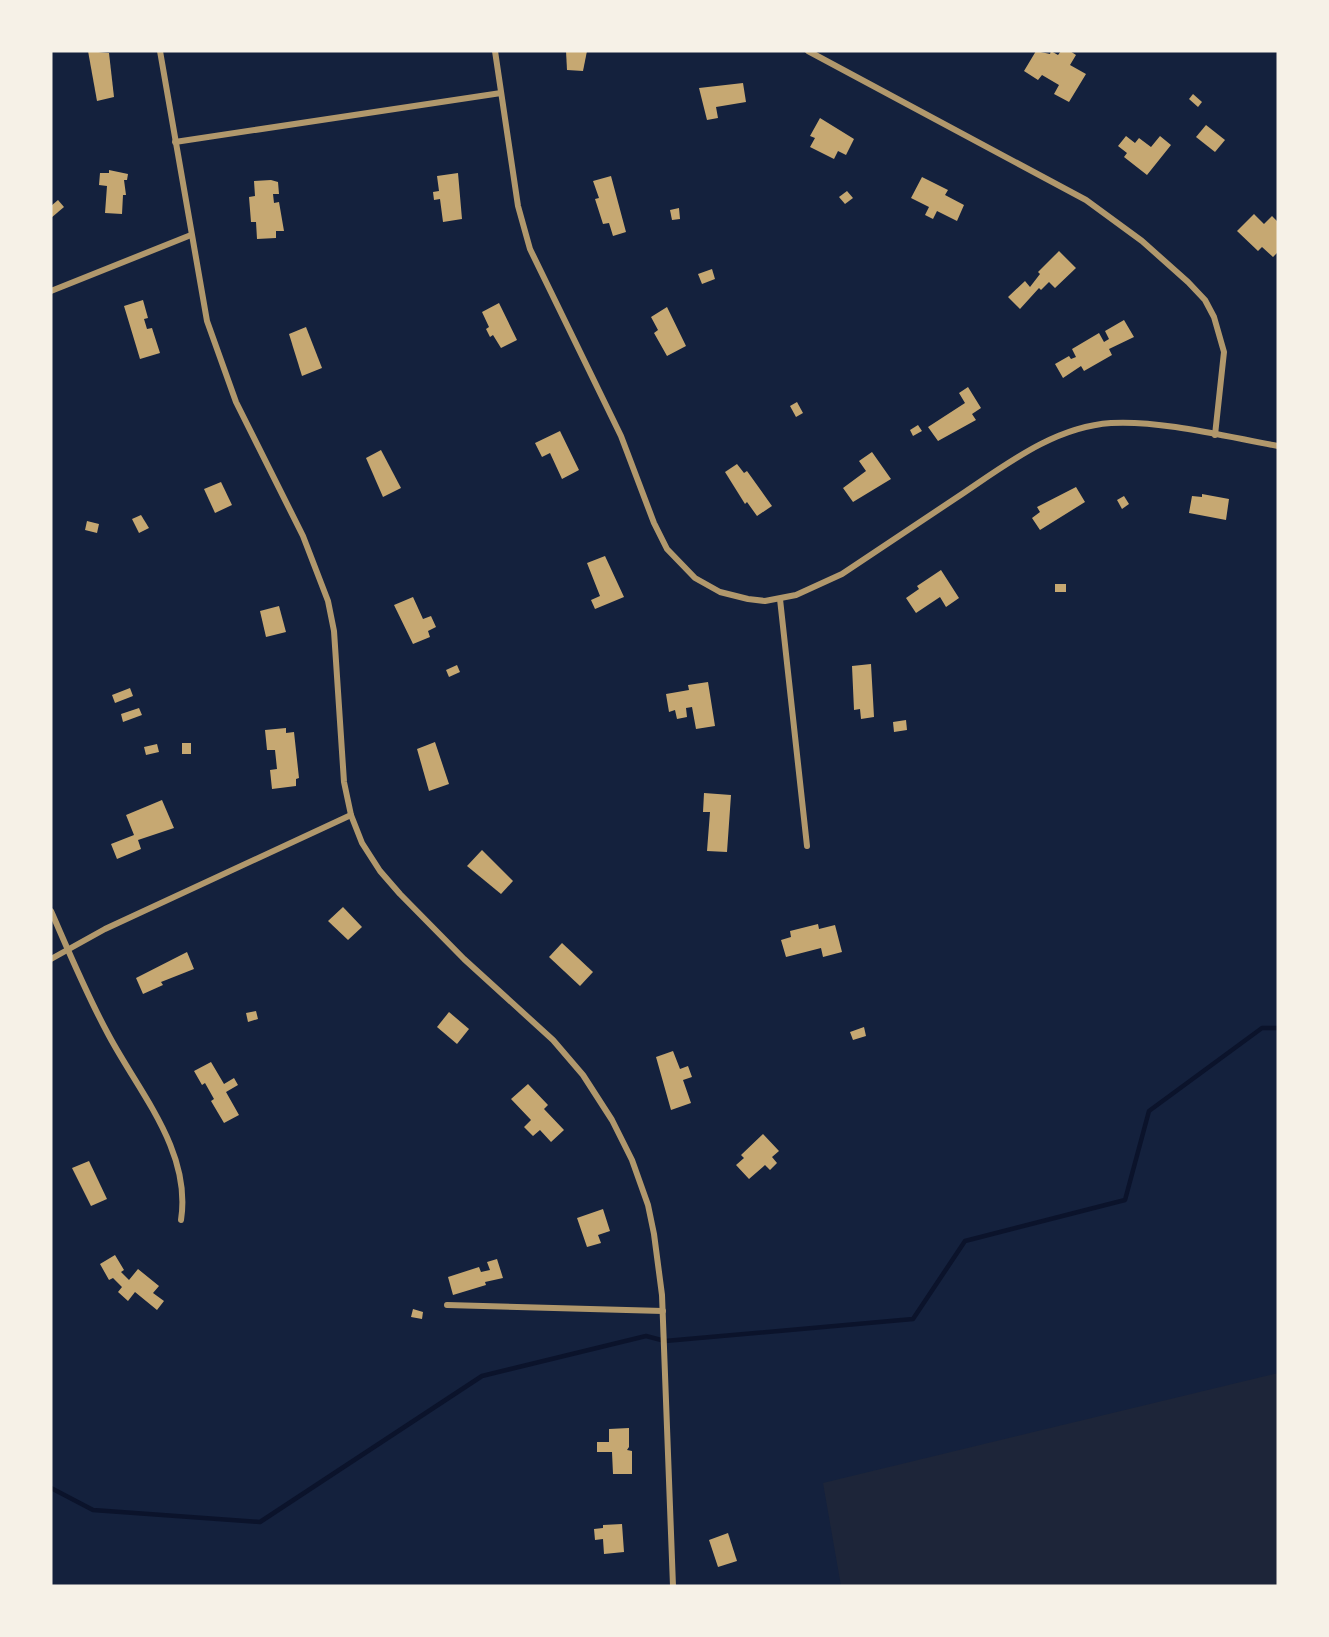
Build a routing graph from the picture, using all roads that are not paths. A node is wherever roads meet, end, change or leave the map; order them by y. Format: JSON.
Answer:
{"nodes":[{"id":1,"x":160,"y":51,"type":"edge"},
{"id":2,"x":495,"y":51,"type":"edge"},
{"id":3,"x":808,"y":51,"type":"edge"},
{"id":4,"x":501,"y":93,"type":"junction"},
{"id":5,"x":175,"y":142,"type":"junction"},
{"id":6,"x":191,"y":235,"type":"junction"},
{"id":7,"x":51,"y":291,"type":"edge"},
{"id":8,"x":1215,"y":435,"type":"junction"},
{"id":9,"x":1278,"y":446,"type":"edge"},
{"id":10,"x":780,"y":599,"type":"junction"},
{"id":11,"x":351,"y":815,"type":"junction"},
{"id":12,"x":807,"y":846,"type":"dead end"},
{"id":13,"x":51,"y":911,"type":"edge"},
{"id":14,"x":68,"y":948,"type":"junction"},
{"id":15,"x":51,"y":959,"type":"edge"},
{"id":16,"x":181,"y":1220,"type":"dead end"},
{"id":17,"x":447,"y":1305,"type":"dead end"},
{"id":18,"x":663,"y":1311,"type":"junction"},
{"id":19,"x":673,"y":1586,"type":"edge"}],
"edges":[{"from":1,"to":5,"type":"street"},
{"from":2,"to":4,"type":"street"},
{"from":3,"to":8,"type":"street"},
{"from":4,"to":5,"type":"street"},
{"from":4,"to":10,"type":"street"},
{"from":5,"to":6,"type":"street"},
{"from":6,"to":7,"type":"street"},
{"from":6,"to":11,"type":"street"},
{"from":8,"to":9,"type":"street"},
{"from":8,"to":10,"type":"street"},
{"from":10,"to":12,"type":"street"},
{"from":11,"to":14,"type":"street"},
{"from":11,"to":18,"type":"street"},
{"from":13,"to":14,"type":"street"},
{"from":14,"to":15,"type":"street"},
{"from":14,"to":16,"type":"street"},
{"from":17,"to":18,"type":"street"},
{"from":18,"to":19,"type":"street"}]}
